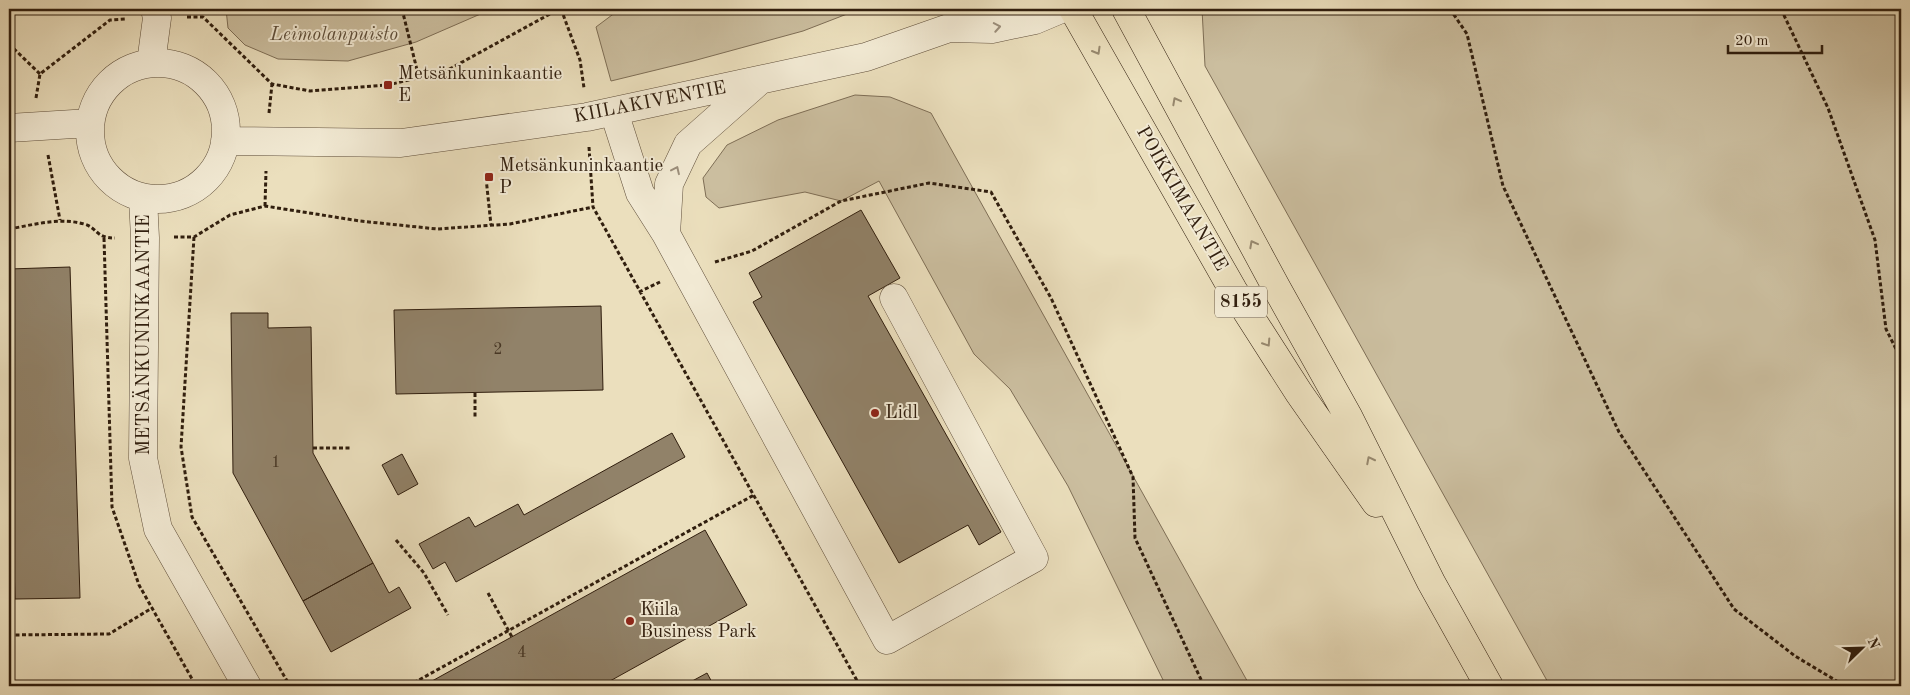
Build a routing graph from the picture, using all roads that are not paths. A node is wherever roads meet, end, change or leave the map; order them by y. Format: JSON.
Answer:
{"nodes":[{"id":1,"x":968,"y":9,"type":"edge"},
{"id":2,"x":1062,"y":9,"type":"edge"},
{"id":3,"x":1073,"y":9,"type":"edge"},
{"id":4,"x":1126,"y":9,"type":"edge"},
{"id":5,"x":156,"y":13,"type":"edge"},
{"id":6,"x":949,"y":28,"type":"junction"},
{"id":7,"x":151,"y":63,"type":"junction"},
{"id":8,"x":760,"y":81,"type":"junction"},
{"id":9,"x":614,"y":112,"type":"junction"},
{"id":10,"x":90,"y":123,"type":"junction"},
{"id":11,"x":9,"y":128,"type":"edge"},
{"id":12,"x":226,"y":141,"type":"junction"},
{"id":13,"x":143,"y":198,"type":"junction"},
{"id":14,"x":666,"y":234,"type":"junction"},
{"id":15,"x":894,"y":298,"type":"dead end"},
{"id":16,"x":1431,"y":582,"type":"junction"},
{"id":17,"x":247,"y":686,"type":"edge"},
{"id":18,"x":1489,"y":686,"type":"edge"}],
"edges":[{"from":1,"to":6,"type":"street","name":"KIILAKIVENTIE"},
{"from":6,"to":2,"type":"street","name":"KIILAKIVENTIE","one_way":true},
{"from":3,"to":16,"type":"main road","name":"POIKKIMAANTIE","number":"8155","one_way":true},
{"from":16,"to":4,"type":"main road","name":"POIKKIMAANTIE","number":"8155","one_way":true},
{"from":5,"to":7,"type":"street"},
{"from":6,"to":8,"type":"street","name":"KIILAKIVENTIE"},
{"from":7,"to":10,"type":"street"},
{"from":7,"to":12,"type":"street"},
{"from":8,"to":9,"type":"street","name":"KIILAKIVENTIE"},
{"from":14,"to":8,"type":"street","one_way":true},
{"from":9,"to":12,"type":"street","name":"KIILAKIVENTIE"},
{"from":9,"to":14,"type":"street"},
{"from":10,"to":11,"type":"street"},
{"from":10,"to":13,"type":"street"},
{"from":12,"to":13,"type":"street"},
{"from":13,"to":17,"type":"street","name":"METSÄNKUNINKAANTIE"},
{"from":14,"to":15,"type":"street"},
{"from":16,"to":18,"type":"main road","name":"POIKKIMAANTIE","number":"8155"}]}
